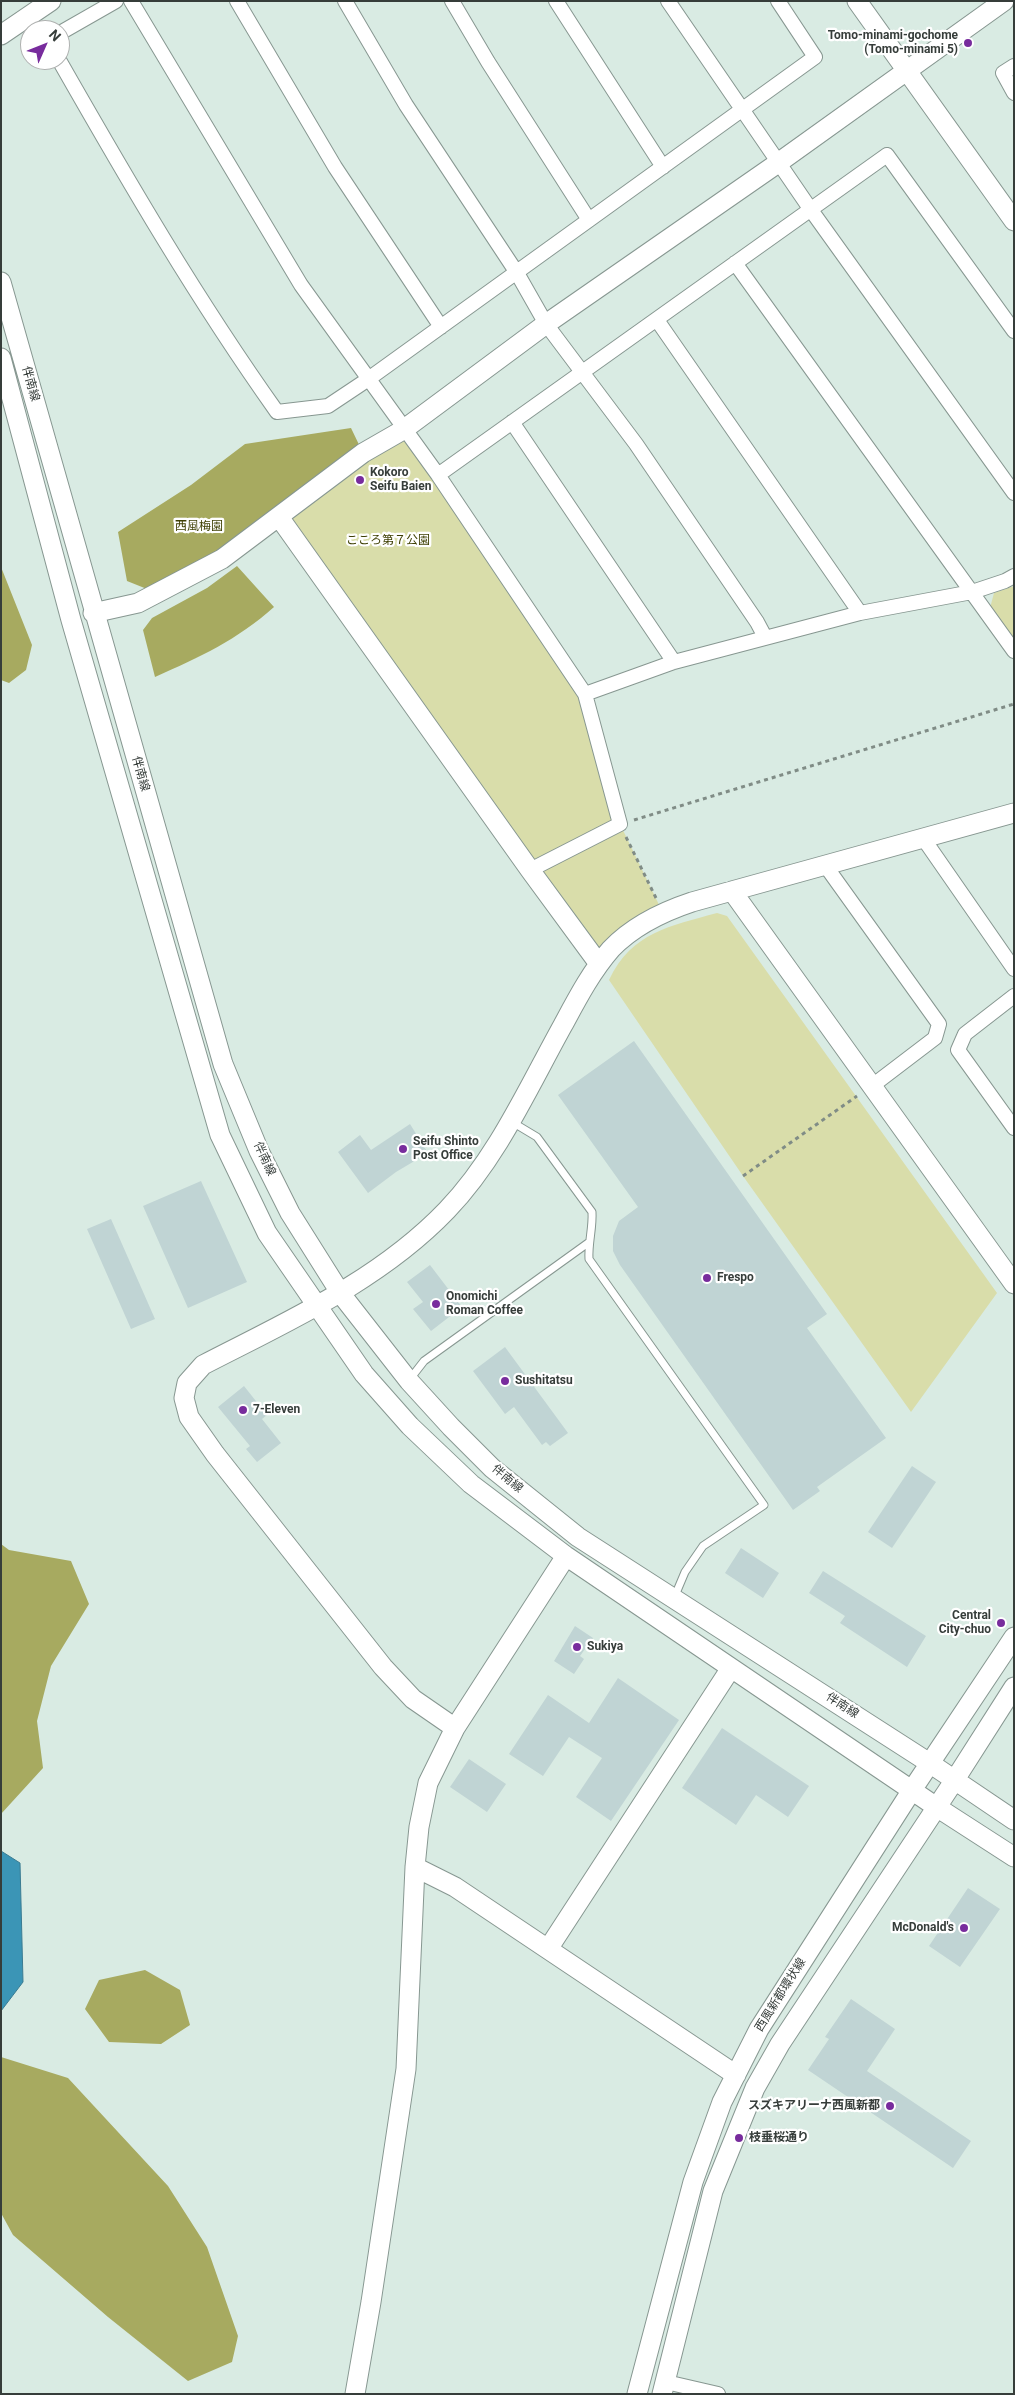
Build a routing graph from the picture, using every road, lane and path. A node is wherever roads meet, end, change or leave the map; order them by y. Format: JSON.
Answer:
{"nodes":[{"id":1,"x":51,"y":1,"type":"edge"},
{"id":2,"x":116,"y":1,"type":"edge"},
{"id":3,"x":131,"y":1,"type":"edge"},
{"id":4,"x":237,"y":1,"type":"edge"},
{"id":5,"x":345,"y":1,"type":"edge"},
{"id":6,"x":452,"y":1,"type":"edge"},
{"id":7,"x":556,"y":1,"type":"edge"},
{"id":8,"x":668,"y":1,"type":"edge"},
{"id":9,"x":778,"y":1,"type":"edge"},
{"id":10,"x":857,"y":1,"type":"edge"},
{"id":11,"x":1004,"y":1,"type":"edge"},
{"id":12,"x":70,"y":27,"type":"edge"},
{"id":13,"x":1,"y":36,"type":"edge"},
{"id":14,"x":1014,"y":66,"type":"edge"},
{"id":15,"x":65,"y":70,"type":"edge"},
{"id":16,"x":906,"y":71,"type":"junction"},
{"id":17,"x":1014,"y":93,"type":"edge"},
{"id":18,"x":742,"y":110,"type":"junction"},
{"id":19,"x":778,"y":163,"type":"junction"},
{"id":20,"x":663,"y":167,"type":"junction"},
{"id":21,"x":811,"y":210,"type":"junction"},
{"id":22,"x":589,"y":220,"type":"junction"},
{"id":23,"x":1014,"y":221,"type":"edge"},
{"id":24,"x":736,"y":264,"type":"junction"},
{"id":25,"x":517,"y":273,"type":"junction"},
{"id":26,"x":1,"y":282,"type":"edge"},
{"id":27,"x":657,"y":320,"type":"junction"},
{"id":28,"x":546,"y":324,"type":"junction"},
{"id":29,"x":441,"y":327,"type":"junction"},
{"id":30,"x":1014,"y":331,"type":"edge"},
{"id":31,"x":1,"y":358,"type":"edge"},
{"id":32,"x":582,"y":373,"type":"junction"},
{"id":33,"x":368,"y":380,"type":"junction"},
{"id":34,"x":512,"y":422,"type":"junction"},
{"id":35,"x":403,"y":430,"type":"junction"},
{"id":36,"x":438,"y":475,"type":"junction"},
{"id":37,"x":1014,"y":492,"type":"edge"},
{"id":38,"x":279,"y":517,"type":"junction"},
{"id":39,"x":1014,"y":576,"type":"edge"},
{"id":40,"x":972,"y":592,"type":"junction"},
{"id":41,"x":93,"y":613,"type":"junction"},
{"id":42,"x":860,"y":613,"type":"junction"},
{"id":43,"x":765,"y":637,"type":"junction"},
{"id":44,"x":1014,"y":651,"type":"edge"},
{"id":45,"x":674,"y":662,"type":"junction"},
{"id":46,"x":585,"y":694,"type":"junction"},
{"id":47,"x":1014,"y":704,"type":"edge"},
{"id":48,"x":1014,"y":813,"type":"edge"},
{"id":49,"x":620,"y":824,"type":"junction"},
{"id":50,"x":923,"y":838,"type":"junction"},
{"id":51,"x":826,"y":865,"type":"junction"},
{"id":52,"x":530,"y":870,"type":"junction"},
{"id":53,"x":732,"y":891,"type":"junction"},
{"id":54,"x":663,"y":913,"type":"junction"},
{"id":55,"x":599,"y":964,"type":"junction"},
{"id":56,"x":1014,"y":969,"type":"edge"},
{"id":57,"x":1014,"y":996,"type":"edge"},
{"id":58,"x":872,"y":1086,"type":"junction"},
{"id":59,"x":510,"y":1121,"type":"junction"},
{"id":60,"x":1014,"y":1128,"type":"edge"},
{"id":61,"x":743,"y":1176,"type":"dead end"},
{"id":62,"x":588,"y":1243,"type":"junction"},
{"id":63,"x":1014,"y":1284,"type":"edge"},
{"id":64,"x":341,"y":1294,"type":"junction"},
{"id":65,"x":318,"y":1306,"type":"junction"},
{"id":66,"x":409,"y":1381,"type":"junction"},
{"id":67,"x":566,"y":1556,"type":"junction"},
{"id":68,"x":674,"y":1598,"type":"junction"},
{"id":69,"x":1014,"y":1637,"type":"edge"},
{"id":70,"x":731,"y":1668,"type":"junction"},
{"id":71,"x":1014,"y":1687,"type":"edge"},
{"id":72,"x":455,"y":1728,"type":"junction"},
{"id":73,"x":931,"y":1764,"type":"junction"},
{"id":74,"x":954,"y":1781,"type":"junction"},
{"id":75,"x":912,"y":1790,"type":"junction"},
{"id":76,"x":935,"y":1806,"type":"junction"},
{"id":77,"x":1014,"y":1820,"type":"edge"},
{"id":78,"x":1014,"y":1857,"type":"edge"},
{"id":79,"x":415,"y":1867,"type":"junction"},
{"id":80,"x":548,"y":1949,"type":"junction"},
{"id":81,"x":736,"y":2075,"type":"junction"},
{"id":82,"x":664,"y":2388,"type":"edge"},
{"id":83,"x":355,"y":2394,"type":"edge"},
{"id":84,"x":637,"y":2394,"type":"edge"},
{"id":85,"x":718,"y":2394,"type":"edge"}],
"edges":[{"from":1,"to":13,"type":"street"},
{"from":2,"to":12,"type":"street"},
{"from":3,"to":33,"type":"street"},
{"from":4,"to":29,"type":"street"},
{"from":5,"to":25,"type":"street"},
{"from":6,"to":22,"type":"street"},
{"from":7,"to":20,"type":"street"},
{"from":8,"to":18,"type":"street"},
{"from":9,"to":18,"type":"street"},
{"from":10,"to":16,"type":"street"},
{"from":11,"to":16,"type":"street"},
{"from":14,"to":17,"type":"street"},
{"from":15,"to":33,"type":"street"},
{"from":16,"to":19,"type":"street"},
{"from":16,"to":23,"type":"street"},
{"from":18,"to":19,"type":"street"},
{"from":18,"to":20,"type":"street"},
{"from":19,"to":21,"type":"street"},
{"from":19,"to":28,"type":"street"},
{"from":20,"to":22,"type":"street"},
{"from":21,"to":24,"type":"street"},
{"from":21,"to":30,"type":"street"},
{"from":21,"to":37,"type":"street"},
{"from":22,"to":25,"type":"street"},
{"from":24,"to":27,"type":"street"},
{"from":24,"to":40,"type":"street"},
{"from":25,"to":28,"type":"street"},
{"from":25,"to":29,"type":"street"},
{"from":26,"to":41,"type":"street","name":"伴南線"},
{"from":27,"to":32,"type":"street"},
{"from":27,"to":42,"type":"street"},
{"from":28,"to":32,"type":"street"},
{"from":28,"to":35,"type":"street"},
{"from":29,"to":33,"type":"street"},
{"from":31,"to":65,"type":"street","name":"伴南線"},
{"from":32,"to":34,"type":"street"},
{"from":32,"to":43,"type":"street"},
{"from":33,"to":35,"type":"street"},
{"from":34,"to":36,"type":"street"},
{"from":34,"to":45,"type":"street"},
{"from":35,"to":36,"type":"street"},
{"from":35,"to":38,"type":"street"},
{"from":36,"to":46,"type":"street"},
{"from":38,"to":41,"type":"street"},
{"from":38,"to":52,"type":"street"},
{"from":39,"to":40,"type":"street"},
{"from":40,"to":42,"type":"street"},
{"from":40,"to":44,"type":"street"},
{"from":41,"to":64,"type":"street","name":"伴南線"},
{"from":42,"to":43,"type":"street"},
{"from":43,"to":45,"type":"street"},
{"from":45,"to":46,"type":"street"},
{"from":46,"to":49,"type":"street"},
{"from":47,"to":49,"type":"path"},
{"from":48,"to":50,"type":"street"},
{"from":49,"to":52,"type":"street"},
{"from":49,"to":54,"type":"path"},
{"from":50,"to":51,"type":"street"},
{"from":50,"to":56,"type":"street"},
{"from":51,"to":53,"type":"street"},
{"from":51,"to":58,"type":"street"},
{"from":52,"to":55,"type":"street"},
{"from":53,"to":54,"type":"street"},
{"from":53,"to":58,"type":"street"},
{"from":54,"to":55,"type":"street"},
{"from":55,"to":59,"type":"street"},
{"from":57,"to":60,"type":"street"},
{"from":58,"to":61,"type":"path"},
{"from":58,"to":63,"type":"street"},
{"from":59,"to":62,"type":"lane"},
{"from":59,"to":64,"type":"street"},
{"from":62,"to":66,"type":"lane"},
{"from":62,"to":68,"type":"lane"},
{"from":64,"to":65,"type":"street"},
{"from":64,"to":66,"type":"street","name":"伴南線"},
{"from":65,"to":67,"type":"street","name":"伴南線"},
{"from":65,"to":72,"type":"street"},
{"from":66,"to":68,"type":"street","name":"伴南線"},
{"from":67,"to":70,"type":"street","name":"伴南線"},
{"from":67,"to":72,"type":"street"},
{"from":68,"to":73,"type":"street","name":"伴南線"},
{"from":69,"to":73,"type":"street","name":"西風新都環状線"},
{"from":70,"to":75,"type":"street","name":"伴南線"},
{"from":70,"to":80,"type":"street"},
{"from":71,"to":74,"type":"street","name":"西風新都環状線"},
{"from":72,"to":79,"type":"street"},
{"from":73,"to":74,"type":"street","name":"伴南線"},
{"from":73,"to":75,"type":"street","name":"西風新都環状線"},
{"from":74,"to":76,"type":"street","name":"西風新都環状線"},
{"from":74,"to":77,"type":"street","name":"伴南線"},
{"from":75,"to":76,"type":"street","name":"伴南線"},
{"from":75,"to":81,"type":"street","name":"西風新都環状線"},
{"from":76,"to":78,"type":"street","name":"伴南線"},
{"from":76,"to":82,"type":"street","name":"西風新都環状線"},
{"from":79,"to":80,"type":"street"},
{"from":79,"to":83,"type":"street"},
{"from":80,"to":81,"type":"street"},
{"from":81,"to":84,"type":"street","name":"西風新都環状線"},
{"from":82,"to":85,"type":"street"}]}
